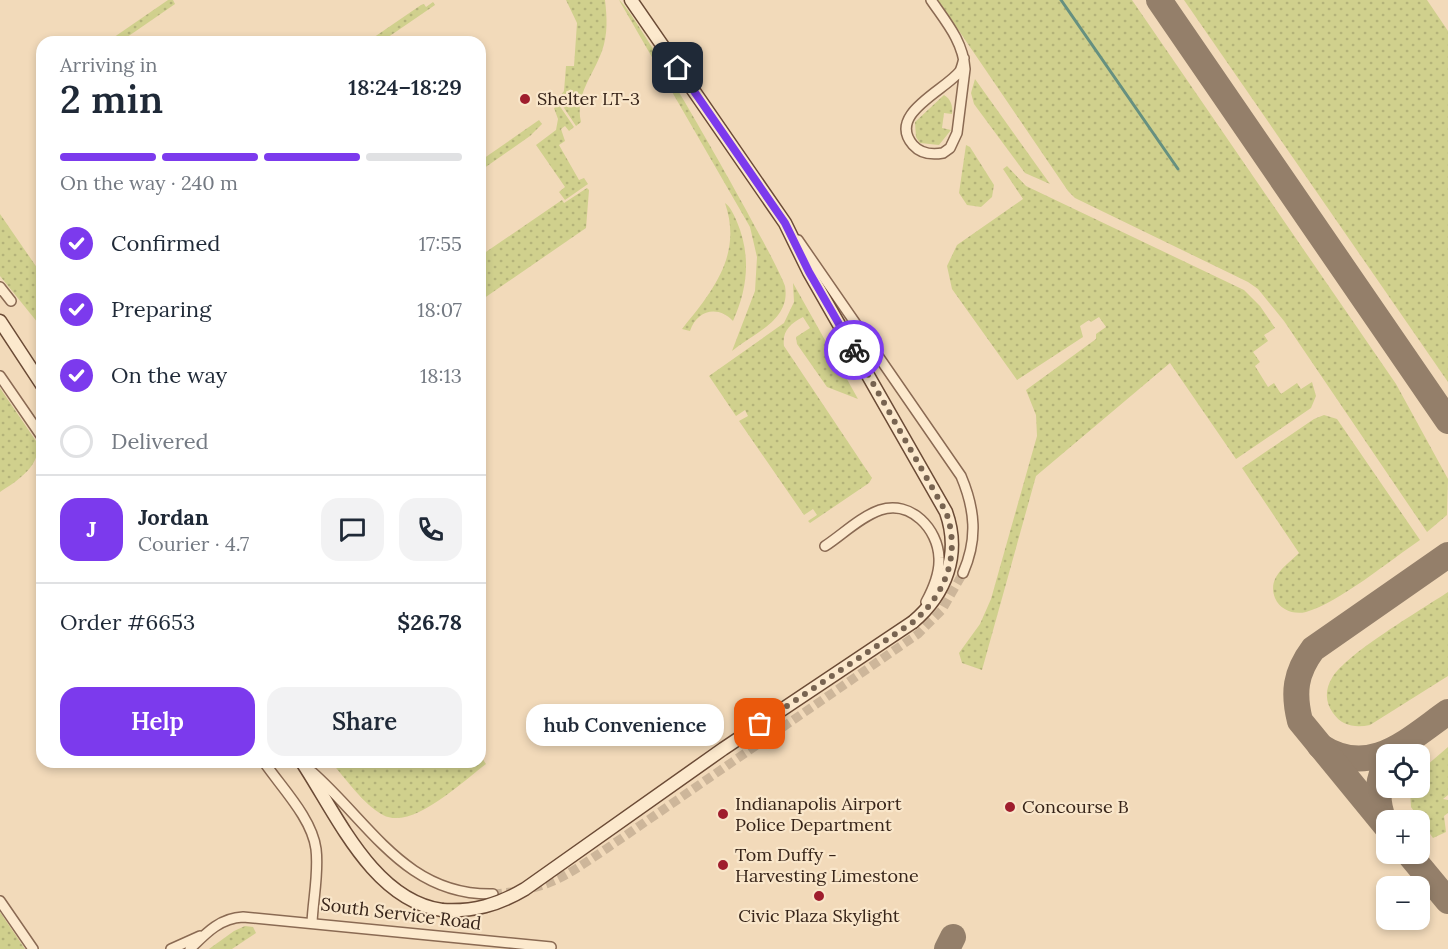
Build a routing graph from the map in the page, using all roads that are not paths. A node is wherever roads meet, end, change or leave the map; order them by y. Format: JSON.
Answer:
{"nodes":[{"id":1,"x":631,"y":0,"type":"edge"},
{"id":2,"x":931,"y":0,"type":"edge"},
{"id":3,"x":964,"y":58,"type":"junction"},
{"id":4,"x":785,"y":223,"type":"junction"},
{"id":5,"x":0,"y":287,"type":"edge"},
{"id":6,"x":11,"y":301,"type":"dead end"},
{"id":7,"x":0,"y":321,"type":"edge"},
{"id":8,"x":0,"y":376,"type":"edge"},
{"id":9,"x":36,"y":376,"type":"edge"},
{"id":10,"x":36,"y":428,"type":"edge"},
{"id":11,"x":825,"y":546,"type":"dead end"},
{"id":12,"x":963,"y":573,"type":"tunnel mouth"},
{"id":13,"x":913,"y":622,"type":"junction"},
{"id":14,"x":268,"y":768,"type":"edge"},
{"id":15,"x":306,"y":768,"type":"edge"},
{"id":16,"x":308,"y":768,"type":"edge"},
{"id":17,"x":494,"y":894,"type":"tunnel mouth"},
{"id":18,"x":0,"y":901,"type":"edge"},
{"id":19,"x":312,"y":923,"type":"junction"},
{"id":20,"x":205,"y":934,"type":"junction"},
{"id":21,"x":551,"y":947,"type":"dead end"},
{"id":22,"x":33,"y":949,"type":"edge"},
{"id":23,"x":171,"y":949,"type":"edge"},
{"id":24,"x":190,"y":949,"type":"edge"}],
"edges":[{"from":1,"to":4,"type":"street"},
{"from":2,"to":3,"type":"street"},
{"from":3,"to":3,"type":"street"},
{"from":4,"to":12,"type":"street"},
{"from":4,"to":13,"type":"street"},
{"from":5,"to":6,"type":"street"},
{"from":7,"to":9,"type":"street"},
{"from":8,"to":10,"type":"street"},
{"from":11,"to":13,"type":"street"},
{"from":13,"to":15,"type":"street","bridge":true},
{"from":14,"to":19,"type":"street","name":"South Service Road"},
{"from":16,"to":17,"type":"street"},
{"from":18,"to":22,"type":"street"},
{"from":19,"to":20,"type":"street"},
{"from":19,"to":21,"type":"street","name":"South Service Road"},
{"from":20,"to":23,"type":"street"},
{"from":20,"to":24,"type":"street"}]}
